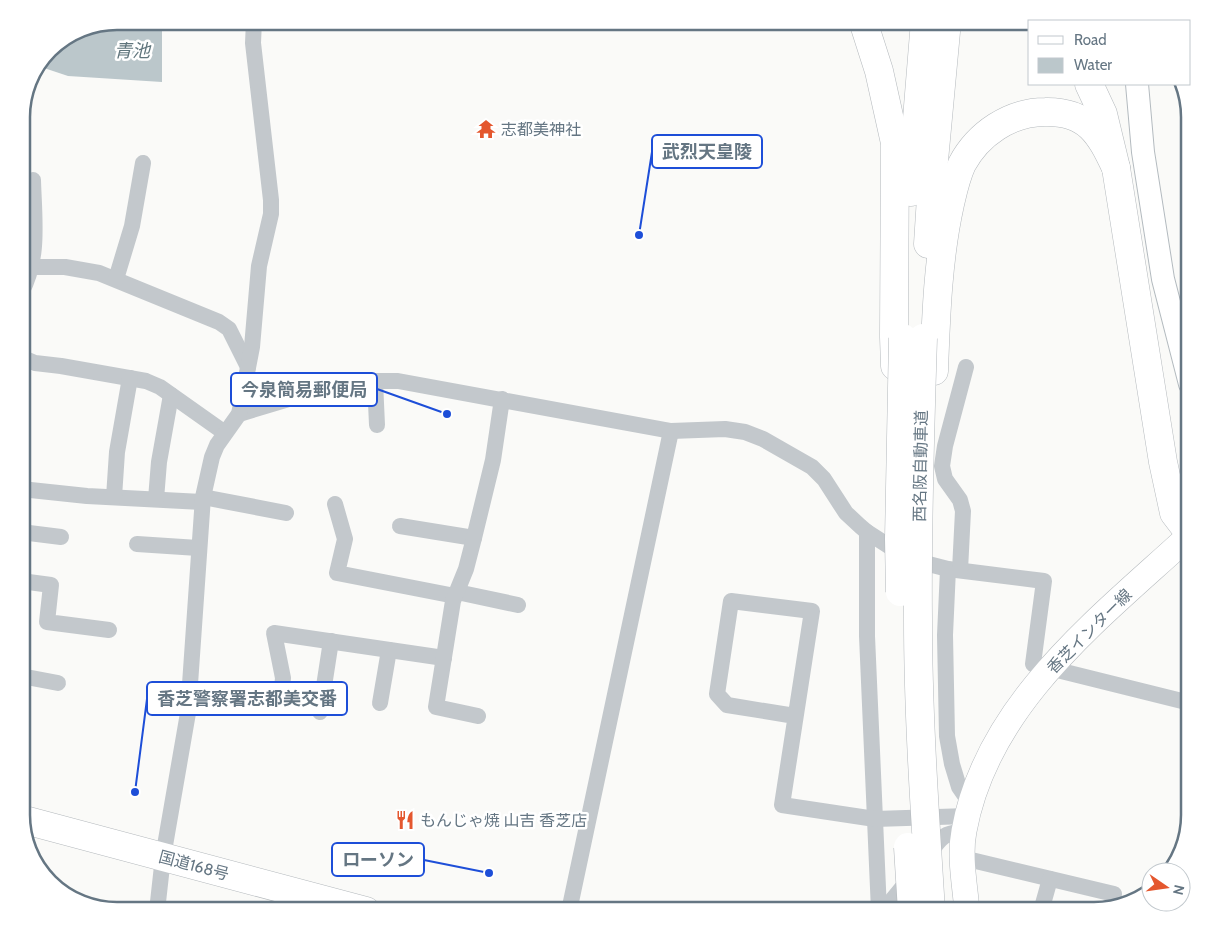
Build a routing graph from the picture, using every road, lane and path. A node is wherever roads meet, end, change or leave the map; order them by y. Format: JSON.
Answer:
{"nodes":[{"id":1,"x":254,"y":30,"type":"edge"},
{"id":2,"x":866,"y":30,"type":"edge"},
{"id":3,"x":924,"y":30,"type":"edge"},
{"id":4,"x":946,"y":30,"type":"edge"},
{"id":5,"x":1089,"y":85,"type":"edge"},
{"id":6,"x":1100,"y":85,"type":"edge"},
{"id":7,"x":1107,"y":85,"type":"edge"},
{"id":8,"x":1137,"y":85,"type":"edge"},
{"id":9,"x":1123,"y":140,"type":"junction"},
{"id":10,"x":143,"y":163,"type":"dead end"},
{"id":11,"x":1116,"y":168,"type":"junction"},
{"id":12,"x":33,"y":180,"type":"dead end"},
{"id":13,"x":32,"y":268,"type":"junction"},
{"id":14,"x":30,"y":274,"type":"edge"},
{"id":15,"x":116,"y":279,"type":"junction"},
{"id":16,"x":914,"y":338,"type":"junction"},
{"id":17,"x":1181,"y":350,"type":"edge"},
{"id":18,"x":30,"y":360,"type":"edge"},
{"id":19,"x":248,"y":367,"type":"junction"},
{"id":20,"x":966,"y":367,"type":"dead end"},
{"id":21,"x":130,"y":378,"type":"junction"},
{"id":22,"x":375,"y":381,"type":"junction"},
{"id":23,"x":171,"y":395,"type":"junction"},
{"id":24,"x":502,"y":399,"type":"junction"},
{"id":25,"x":238,"y":414,"type":"junction"},
{"id":26,"x":377,"y":426,"type":"dead end"},
{"id":27,"x":671,"y":430,"type":"junction"},
{"id":28,"x":224,"y":433,"type":"junction"},
{"id":29,"x":1181,"y":457,"type":"edge"},
{"id":30,"x":30,"y":490,"type":"edge"},
{"id":31,"x":114,"y":497,"type":"junction"},
{"id":32,"x":156,"y":499,"type":"junction"},
{"id":33,"x":203,"y":499,"type":"junction"},
{"id":34,"x":335,"y":504,"type":"dead end"},
{"id":35,"x":286,"y":514,"type":"dead end"},
{"id":36,"x":1181,"y":522,"type":"edge"},
{"id":37,"x":400,"y":526,"type":"dead end"},
{"id":38,"x":866,"y":532,"type":"junction"},
{"id":39,"x":30,"y":533,"type":"edge"},
{"id":40,"x":61,"y":537,"type":"dead end"},
{"id":41,"x":474,"y":538,"type":"junction"},
{"id":42,"x":1181,"y":542,"type":"edge"},
{"id":43,"x":137,"y":544,"type":"dead end"},
{"id":44,"x":198,"y":548,"type":"junction"},
{"id":45,"x":954,"y":570,"type":"junction"},
{"id":46,"x":30,"y":582,"type":"edge"},
{"id":47,"x":456,"y":594,"type":"junction"},
{"id":48,"x":518,"y":605,"type":"dead end"},
{"id":49,"x":109,"y":630,"type":"dead end"},
{"id":50,"x":331,"y":641,"type":"junction"},
{"id":51,"x":389,"y":650,"type":"junction"},
{"id":52,"x":444,"y":658,"type":"junction"},
{"id":53,"x":1050,"y":668,"type":"junction"},
{"id":54,"x":30,"y":678,"type":"edge"},
{"id":55,"x":58,"y":683,"type":"dead end"},
{"id":56,"x":1181,"y":701,"type":"edge"},
{"id":57,"x":380,"y":704,"type":"dead end"},
{"id":58,"x":280,"y":708,"type":"dead end"},
{"id":59,"x":320,"y":712,"type":"dead end"},
{"id":60,"x":478,"y":716,"type":"dead end"},
{"id":61,"x":795,"y":716,"type":"junction"},
{"id":62,"x":967,"y":817,"type":"junction"},
{"id":63,"x":875,"y":819,"type":"junction"},
{"id":64,"x":30,"y":821,"type":"edge"},
{"id":65,"x":163,"y":857,"type":"junction"},
{"id":66,"x":963,"y":858,"type":"junction"},
{"id":67,"x":1050,"y":879,"type":"junction"},
{"id":68,"x":1114,"y":894,"type":"dead end"},
{"id":69,"x":158,"y":902,"type":"edge"},
{"id":70,"x":332,"y":902,"type":"edge"},
{"id":71,"x":571,"y":902,"type":"edge"},
{"id":72,"x":880,"y":902,"type":"edge"},
{"id":73,"x":888,"y":902,"type":"edge"},
{"id":74,"x":912,"y":902,"type":"edge"},
{"id":75,"x":930,"y":902,"type":"edge"},
{"id":76,"x":966,"y":902,"type":"edge"},
{"id":77,"x":1044,"y":902,"type":"edge"}],
"edges":[{"from":1,"to":19,"type":"street"},
{"from":2,"to":16,"type":"highway"},
{"from":3,"to":16,"type":"highway","name":"西名阪自動車道"},
{"from":4,"to":16,"type":"highway","name":"西名阪自動車道"},
{"from":5,"to":11,"type":"highway"},
{"from":6,"to":9,"type":"highway"},
{"from":7,"to":9,"type":"highway"},
{"from":8,"to":17,"type":"street"},
{"from":9,"to":29,"type":"highway"},
{"from":10,"to":15,"type":"street"},
{"from":11,"to":16,"type":"highway"},
{"from":11,"to":36,"type":"highway"},
{"from":12,"to":13,"type":"street"},
{"from":13,"to":14,"type":"street"},
{"from":13,"to":15,"type":"street"},
{"from":15,"to":19,"type":"street"},
{"from":16,"to":74,"type":"highway","name":"西名阪自動車道","bridge":true},
{"from":16,"to":75,"type":"highway","name":"西名阪自動車道","bridge":true},
{"from":18,"to":21,"type":"street"},
{"from":19,"to":25,"type":"street"},
{"from":20,"to":45,"type":"street"},
{"from":21,"to":23,"type":"street"},
{"from":21,"to":31,"type":"street"},
{"from":22,"to":24,"type":"street"},
{"from":22,"to":25,"type":"street"},
{"from":22,"to":26,"type":"street"},
{"from":23,"to":28,"type":"street"},
{"from":23,"to":32,"type":"street"},
{"from":24,"to":27,"type":"street"},
{"from":24,"to":41,"type":"street"},
{"from":25,"to":28,"type":"street"},
{"from":27,"to":38,"type":"street"},
{"from":27,"to":71,"type":"street"},
{"from":28,"to":33,"type":"street"},
{"from":30,"to":31,"type":"street"},
{"from":31,"to":32,"type":"street"},
{"from":32,"to":33,"type":"street"},
{"from":33,"to":35,"type":"street"},
{"from":33,"to":44,"type":"street"},
{"from":34,"to":47,"type":"street"},
{"from":37,"to":41,"type":"street"},
{"from":38,"to":45,"type":"street"},
{"from":38,"to":63,"type":"street"},
{"from":39,"to":40,"type":"street"},
{"from":41,"to":47,"type":"street"},
{"from":42,"to":53,"type":"main road","name":"香芝インター線"},
{"from":43,"to":44,"type":"street"},
{"from":44,"to":65,"type":"street"},
{"from":45,"to":53,"type":"street"},
{"from":45,"to":62,"type":"street"},
{"from":46,"to":49,"type":"street"},
{"from":47,"to":48,"type":"street"},
{"from":47,"to":52,"type":"street"},
{"from":50,"to":51,"type":"street"},
{"from":50,"to":58,"type":"street"},
{"from":50,"to":59,"type":"street"},
{"from":51,"to":52,"type":"street"},
{"from":51,"to":57,"type":"street"},
{"from":52,"to":60,"type":"street"},
{"from":53,"to":56,"type":"street"},
{"from":53,"to":62,"type":"main road","name":"香芝インター線"},
{"from":54,"to":55,"type":"street"},
{"from":61,"to":61,"type":"street"},
{"from":61,"to":63,"type":"street"},
{"from":62,"to":63,"type":"street"},
{"from":62,"to":66,"type":"main road","name":"香芝インター線"},
{"from":62,"to":73,"type":"street"},
{"from":63,"to":72,"type":"street"},
{"from":64,"to":65,"type":"highway","name":"国道168号"},
{"from":65,"to":69,"type":"street"},
{"from":65,"to":70,"type":"highway","name":"国道168号"},
{"from":66,"to":67,"type":"street"},
{"from":66,"to":76,"type":"main road","name":"香芝インター線"},
{"from":67,"to":68,"type":"street"},
{"from":67,"to":77,"type":"street"}]}
